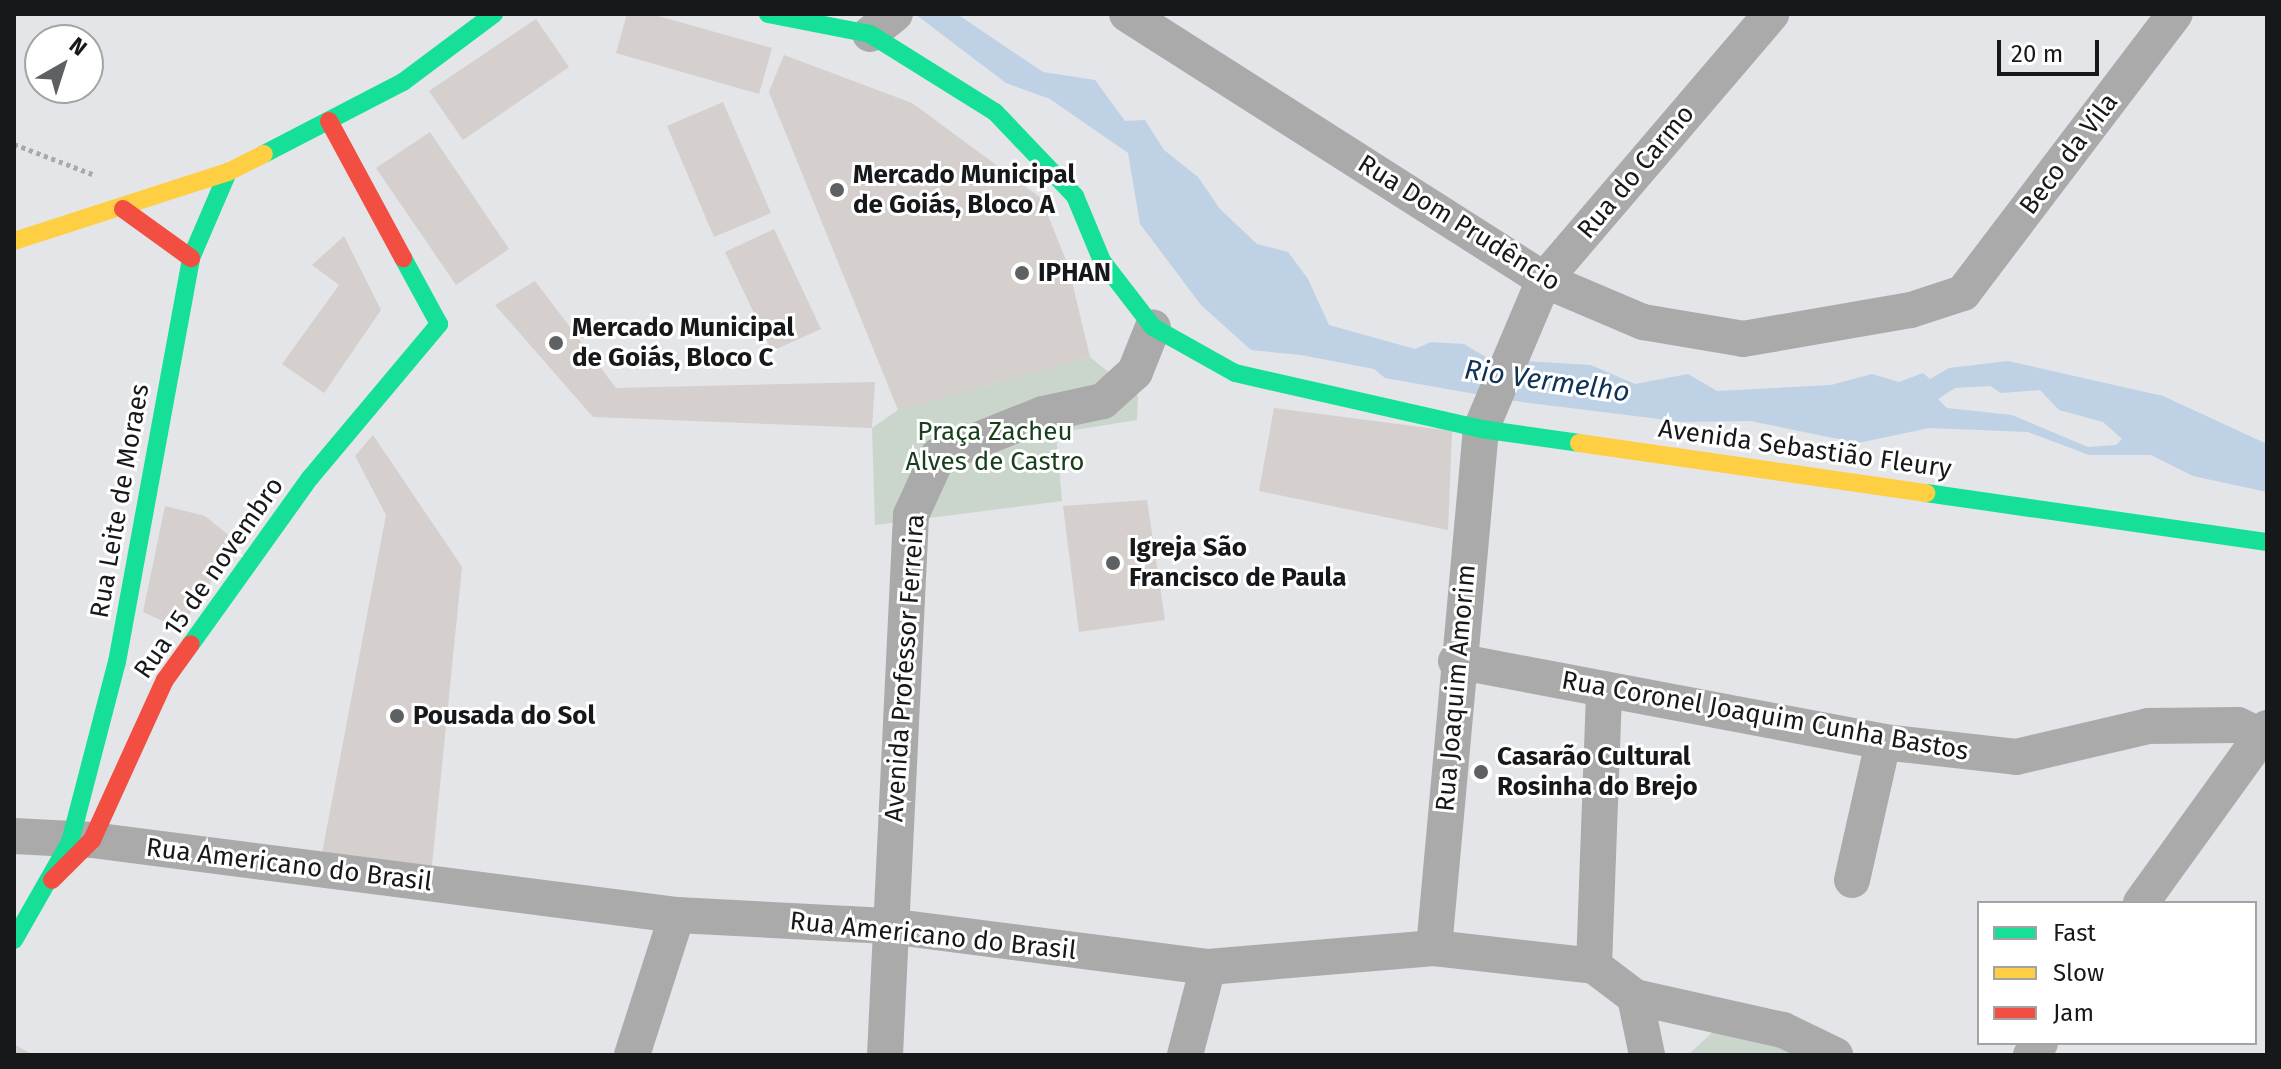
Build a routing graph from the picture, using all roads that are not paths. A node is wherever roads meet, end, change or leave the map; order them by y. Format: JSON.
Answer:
{"nodes":[{"id":1,"x":494,"y":14,"type":"edge"},
{"id":2,"x":768,"y":14,"type":"edge"},
{"id":3,"x":1127,"y":14,"type":"edge"},
{"id":4,"x":1771,"y":14,"type":"edge"},
{"id":5,"x":2175,"y":14,"type":"edge"},
{"id":6,"x":882,"y":24,"type":"edge"},
{"id":7,"x":329,"y":121,"type":"junction"},
{"id":8,"x":228,"y":172,"type":"junction"},
{"id":9,"x":123,"y":209,"type":"junction"},
{"id":10,"x":14,"y":241,"type":"edge"},
{"id":11,"x":191,"y":258,"type":"junction"},
{"id":12,"x":1540,"y":290,"type":"junction"},
{"id":13,"x":1963,"y":293,"type":"joint"},
{"id":14,"x":1153,"y":327,"type":"junction"},
{"id":15,"x":1487,"y":414,"type":"junction"},
{"id":16,"x":2267,"y":542,"type":"edge"},
{"id":17,"x":1456,"y":661,"type":"junction"},
{"id":18,"x":117,"y":662,"type":"junction"},
{"id":19,"x":152,"y":676,"type":"junction"},
{"id":20,"x":1604,"y":689,"type":"junction"},
{"id":21,"x":2264,"y":732,"type":"edge"},
{"id":22,"x":1883,"y":742,"type":"junction"},
{"id":23,"x":14,"y":836,"type":"edge"},
{"id":24,"x":81,"y":841,"type":"junction"},
{"id":25,"x":1852,"y":880,"type":"dead end"},
{"id":26,"x":2142,"y":901,"type":"edge"},
{"id":27,"x":677,"y":915,"type":"junction"},
{"id":28,"x":888,"y":926,"type":"junction"},
{"id":29,"x":14,"y":940,"type":"edge"},
{"id":30,"x":1434,"y":948,"type":"junction"},
{"id":31,"x":1594,"y":966,"type":"junction"},
{"id":32,"x":1208,"y":967,"type":"junction"},
{"id":33,"x":1635,"y":997,"type":"junction"},
{"id":34,"x":632,"y":1055,"type":"edge"},
{"id":35,"x":885,"y":1055,"type":"edge"},
{"id":36,"x":1185,"y":1055,"type":"edge"},
{"id":37,"x":1647,"y":1055,"type":"edge"},
{"id":38,"x":1835,"y":1055,"type":"edge"}],
"edges":[{"from":1,"to":7,"type":"street"},
{"from":2,"to":6,"type":"street","name":"Avenida Sebastião Fleury"},
{"from":3,"to":12,"type":"street","name":"Rua Dom Prudêncio"},
{"from":4,"to":12,"type":"street","name":"Rua do Carmo"},
{"from":5,"to":13,"type":"street","name":"Beco da Vila"},
{"from":6,"to":14,"type":"street","name":"Avenida Sebastião Fleury"},
{"from":7,"to":8,"type":"street"},
{"from":7,"to":19,"type":"street","name":"Rua 15 de novembro"},
{"from":8,"to":9,"type":"street"},
{"from":8,"to":11,"type":"street","name":"Rua Leite de Moraes"},
{"from":9,"to":10,"type":"street"},
{"from":9,"to":11,"type":"street"},
{"from":11,"to":18,"type":"street","name":"Rua Leite de Moraes"},
{"from":12,"to":13,"type":"street","name":"Rua Dom Prudêncio"},
{"from":12,"to":15,"type":"street","name":"Rua do Carmo"},
{"from":14,"to":15,"type":"street","name":"Avenida Sebastião Fleury"},
{"from":14,"to":28,"type":"street","name":"Avenida Professor Ferreira"},
{"from":15,"to":16,"type":"street","name":"Avenida Sebastião Fleury"},
{"from":15,"to":17,"type":"street","name":"Rua Joaquim Amorim"},
{"from":17,"to":20,"type":"street","name":"Rua Coronel Joaquim Cunha Bastos"},
{"from":17,"to":30,"type":"street","name":"Rua Joaquim Amorim"},
{"from":18,"to":19,"type":"street"},
{"from":18,"to":24,"type":"street","name":"Rua Leite de Moraes"},
{"from":19,"to":24,"type":"street","name":"Rua 15 de novembro"},
{"from":20,"to":22,"type":"street","name":"Rua Coronel Joaquim Cunha Bastos"},
{"from":20,"to":31,"type":"street"},
{"from":21,"to":22,"type":"street","name":"Rua Coronel Joaquim Cunha Bastos"},
{"from":21,"to":26,"type":"street"},
{"from":22,"to":25,"type":"street"},
{"from":23,"to":24,"type":"street","name":"Rua Americano do Brasil"},
{"from":24,"to":27,"type":"street","name":"Rua Americano do Brasil"},
{"from":24,"to":29,"type":"street","name":"Rua 15 de novembro"},
{"from":27,"to":28,"type":"street","name":"Rua Americano do Brasil"},
{"from":27,"to":34,"type":"street"},
{"from":28,"to":32,"type":"street","name":"Rua Americano do Brasil"},
{"from":28,"to":35,"type":"street","name":"Avenida Professor Ferreira"},
{"from":30,"to":31,"type":"street","name":"Rua Americano do Brasil"},
{"from":30,"to":32,"type":"street","name":"Rua Americano do Brasil"},
{"from":31,"to":33,"type":"street"},
{"from":32,"to":36,"type":"street"},
{"from":33,"to":37,"type":"street"},
{"from":33,"to":38,"type":"street"}]}
